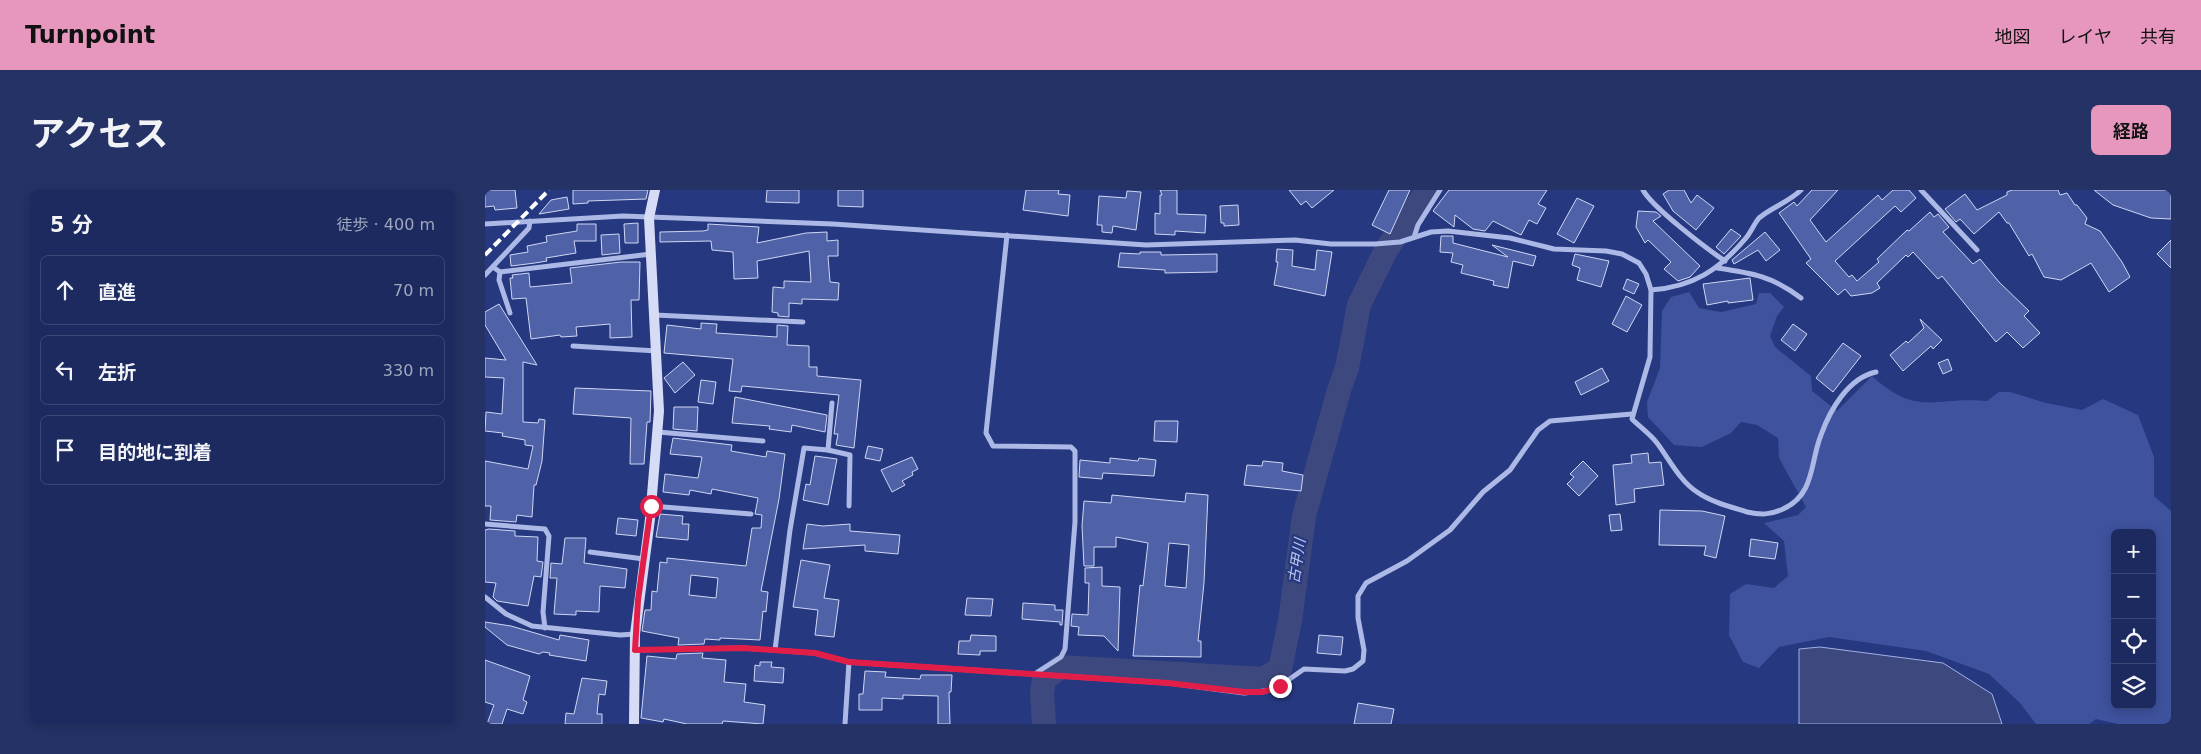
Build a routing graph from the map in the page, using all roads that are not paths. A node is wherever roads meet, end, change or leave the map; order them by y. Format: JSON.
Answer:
{"nodes":[{"id":1,"x":655,"y":190,"type":"edge"},
{"id":2,"x":1440,"y":190,"type":"edge"},
{"id":3,"x":1643,"y":190,"type":"edge"},
{"id":4,"x":1801,"y":190,"type":"edge"},
{"id":5,"x":1921,"y":190,"type":"edge"},
{"id":6,"x":649,"y":218,"type":"junction"},
{"id":7,"x":530,"y":221,"type":"junction"},
{"id":8,"x":485,"y":224,"type":"edge"},
{"id":9,"x":1007,"y":235,"type":"junction"},
{"id":10,"x":1414,"y":238,"type":"junction"},
{"id":11,"x":1977,"y":250,"type":"dead end"},
{"id":12,"x":651,"y":254,"type":"junction"},
{"id":13,"x":1725,"y":260,"type":"junction"},
{"id":14,"x":493,"y":267,"type":"junction"},
{"id":15,"x":1717,"y":268,"type":"junction"},
{"id":16,"x":500,"y":272,"type":"junction"},
{"id":17,"x":485,"y":275,"type":"edge"},
{"id":18,"x":1651,"y":290,"type":"junction"},
{"id":19,"x":1801,"y":298,"type":"dead end"},
{"id":20,"x":510,"y":313,"type":"dead end"},
{"id":21,"x":655,"y":315,"type":"junction"},
{"id":22,"x":803,"y":322,"type":"dead end"},
{"id":23,"x":573,"y":346,"type":"dead end"},
{"id":24,"x":657,"y":351,"type":"junction"},
{"id":25,"x":1876,"y":372,"type":"dead end"},
{"id":26,"x":832,"y":403,"type":"dead end"},
{"id":27,"x":1632,"y":414,"type":"junction"},
{"id":28,"x":657,"y":432,"type":"junction"},
{"id":29,"x":763,"y":441,"type":"dead end"},
{"id":30,"x":828,"y":450,"type":"junction"},
{"id":31,"x":651,"y":506,"type":"junction"},
{"id":32,"x":849,"y":506,"type":"dead end"},
{"id":33,"x":751,"y":514,"type":"dead end"},
{"id":34,"x":485,"y":524,"type":"edge"},
{"id":35,"x":590,"y":552,"type":"dead end"},
{"id":36,"x":644,"y":559,"type":"junction"},
{"id":37,"x":485,"y":597,"type":"edge"},
{"id":38,"x":545,"y":628,"type":"junction"},
{"id":39,"x":635,"y":634,"type":"junction"},
{"id":40,"x":635,"y":650,"type":"junction"},
{"id":41,"x":775,"y":650,"type":"junction"},
{"id":42,"x":849,"y":662,"type":"junction"},
{"id":43,"x":1036,"y":674,"type":"junction"},
{"id":44,"x":634,"y":724,"type":"edge"},
{"id":45,"x":845,"y":724,"type":"edge"}],
"edges":[{"from":1,"to":6,"type":"main road"},
{"from":2,"to":10,"type":"street"},
{"from":3,"to":13,"type":"street"},
{"from":4,"to":13,"type":"street"},
{"from":5,"to":11,"type":"street"},
{"from":6,"to":7,"type":"street"},
{"from":6,"to":9,"type":"street"},
{"from":6,"to":12,"type":"main road"},
{"from":7,"to":8,"type":"street"},
{"from":7,"to":14,"type":"street"},
{"from":9,"to":10,"type":"street"},
{"from":9,"to":43,"type":"street"},
{"from":10,"to":18,"type":"street"},
{"from":12,"to":16,"type":"street"},
{"from":12,"to":21,"type":"main road"},
{"from":13,"to":15,"type":"street"},
{"from":14,"to":16,"type":"street"},
{"from":14,"to":17,"type":"street"},
{"from":15,"to":18,"type":"street"},
{"from":15,"to":19,"type":"street"},
{"from":16,"to":20,"type":"street"},
{"from":18,"to":27,"type":"street"},
{"from":21,"to":22,"type":"street"},
{"from":21,"to":24,"type":"main road"},
{"from":23,"to":24,"type":"street"},
{"from":24,"to":28,"type":"main road"},
{"from":25,"to":27,"type":"street"},
{"from":26,"to":30,"type":"street"},
{"from":27,"to":43,"type":"street"},
{"from":28,"to":29,"type":"street"},
{"from":28,"to":31,"type":"main road"},
{"from":30,"to":32,"type":"street"},
{"from":30,"to":41,"type":"street"},
{"from":31,"to":33,"type":"street"},
{"from":31,"to":36,"type":"main road"},
{"from":34,"to":38,"type":"street"},
{"from":35,"to":36,"type":"street"},
{"from":36,"to":39,"type":"main road"},
{"from":37,"to":38,"type":"street"},
{"from":38,"to":39,"type":"street"},
{"from":39,"to":40,"type":"main road"},
{"from":40,"to":41,"type":"street"},
{"from":40,"to":44,"type":"main road"},
{"from":41,"to":42,"type":"street"},
{"from":42,"to":43,"type":"street"},
{"from":42,"to":45,"type":"street"}]}
